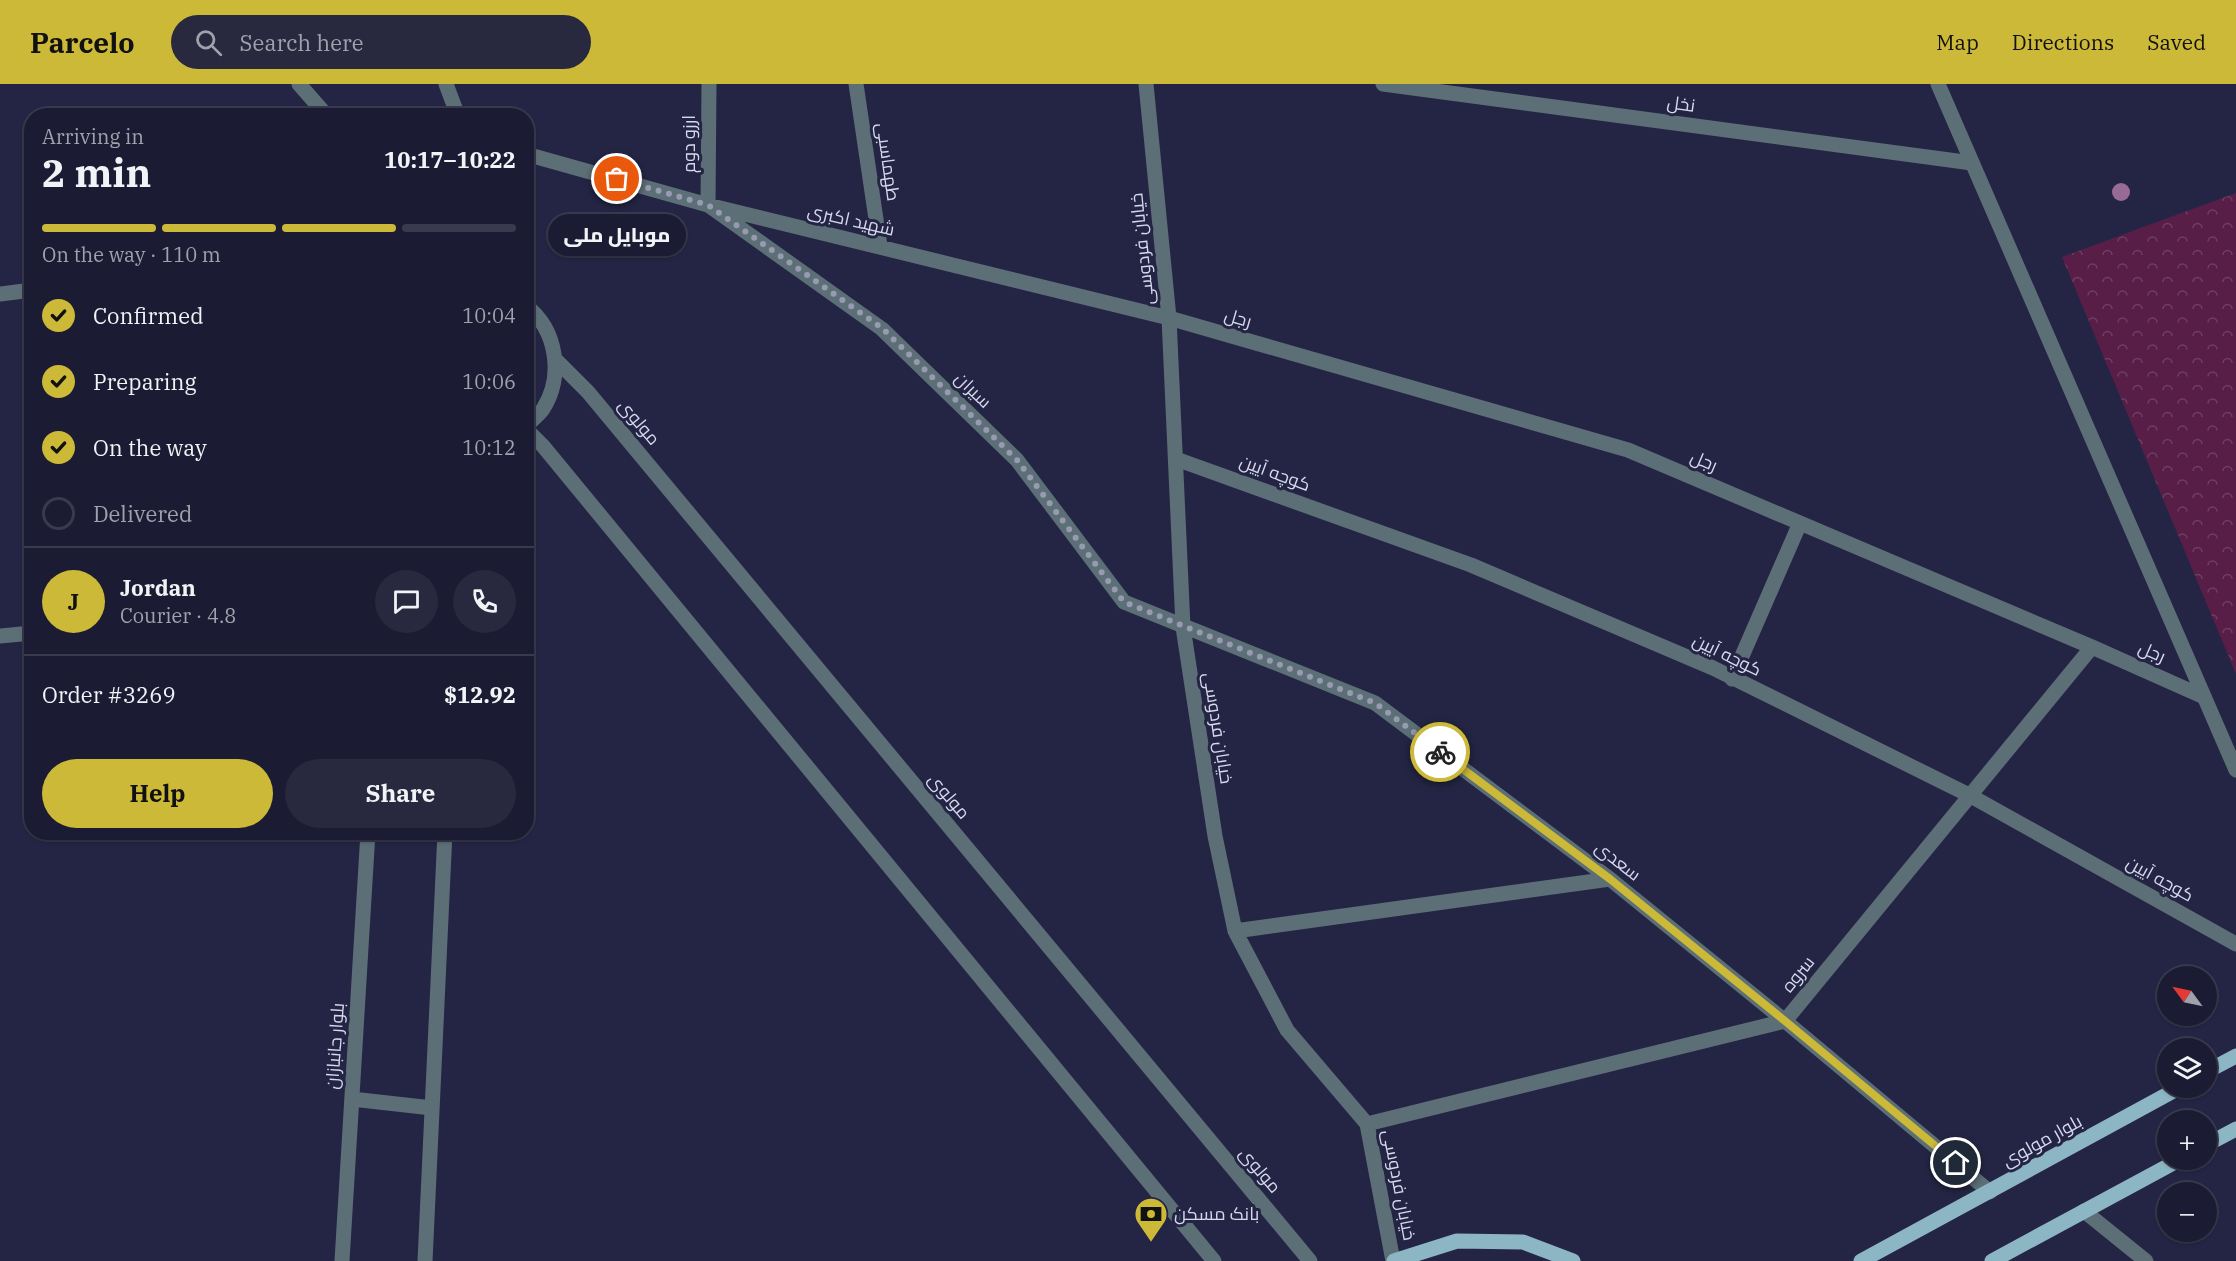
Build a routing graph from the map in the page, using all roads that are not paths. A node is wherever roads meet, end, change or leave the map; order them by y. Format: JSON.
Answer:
{"nodes":[{"id":1,"x":299,"y":84,"type":"edge"},
{"id":2,"x":446,"y":84,"type":"edge"},
{"id":3,"x":709,"y":84,"type":"edge"},
{"id":4,"x":856,"y":84,"type":"edge"},
{"id":5,"x":1146,"y":84,"type":"edge"},
{"id":6,"x":1383,"y":84,"type":"edge"},
{"id":7,"x":1938,"y":84,"type":"edge"},
{"id":8,"x":320,"y":108,"type":"edge"},
{"id":9,"x":455,"y":108,"type":"edge"},
{"id":10,"x":534,"y":156,"type":"edge"},
{"id":11,"x":1972,"y":163,"type":"junction"},
{"id":12,"x":708,"y":205,"type":"junction"},
{"id":13,"x":880,"y":246,"type":"junction"},
{"id":14,"x":24,"y":291,"type":"edge"},
{"id":15,"x":0,"y":294,"type":"edge"},
{"id":16,"x":534,"y":312,"type":"edge"},
{"id":17,"x":1169,"y":318,"type":"junction"},
{"id":18,"x":555,"y":359,"type":"junction"},
{"id":19,"x":534,"y":419,"type":"edge"},
{"id":20,"x":534,"y":437,"type":"edge"},
{"id":21,"x":1176,"y":459,"type":"junction"},
{"id":22,"x":1800,"y":523,"type":"junction"},
{"id":23,"x":1183,"y":627,"type":"junction"},
{"id":24,"x":24,"y":634,"type":"edge"},
{"id":25,"x":0,"y":636,"type":"edge"},
{"id":26,"x":2092,"y":647,"type":"junction"},
{"id":27,"x":1732,"y":679,"type":"junction"},
{"id":28,"x":2204,"y":697,"type":"junction"},
{"id":29,"x":2236,"y":770,"type":"edge"},
{"id":30,"x":1969,"y":795,"type":"junction"},
{"id":31,"x":368,"y":840,"type":"edge"},
{"id":32,"x":445,"y":840,"type":"edge"},
{"id":33,"x":1610,"y":879,"type":"junction"},
{"id":34,"x":1235,"y":931,"type":"junction"},
{"id":35,"x":2236,"y":944,"type":"edge"},
{"id":36,"x":1785,"y":1021,"type":"junction"},
{"id":37,"x":2236,"y":1056,"type":"edge"},
{"id":38,"x":2217,"y":1066,"type":"edge"},
{"id":39,"x":2161,"y":1098,"type":"edge"},
{"id":40,"x":352,"y":1099,"type":"junction"},
{"id":41,"x":432,"y":1108,"type":"junction"},
{"id":42,"x":1367,"y":1124,"type":"junction"},
{"id":43,"x":2236,"y":1129,"type":"edge"},
{"id":44,"x":2217,"y":1138,"type":"edge"},
{"id":45,"x":2160,"y":1170,"type":"edge"},
{"id":46,"x":1990,"y":1192,"type":"junction"},
{"id":47,"x":2084,"y":1211,"type":"junction"},
{"id":48,"x":342,"y":1261,"type":"edge"},
{"id":49,"x":425,"y":1261,"type":"edge"},
{"id":50,"x":1214,"y":1261,"type":"edge"},
{"id":51,"x":1310,"y":1261,"type":"edge"},
{"id":52,"x":1394,"y":1261,"type":"edge"},
{"id":53,"x":1573,"y":1261,"type":"edge"},
{"id":54,"x":1861,"y":1261,"type":"edge"},
{"id":55,"x":1992,"y":1261,"type":"edge"},
{"id":56,"x":2146,"y":1261,"type":"edge"}],
"edges":[{"from":1,"to":8,"type":"street"},
{"from":2,"to":9,"type":"street"},
{"from":3,"to":12,"type":"street","name":"ارزو دوم"},
{"from":4,"to":13,"type":"street","name":"طهماسبی"},
{"from":5,"to":17,"type":"street","name":"خیابان فردوسی"},
{"from":6,"to":11,"type":"street","name":"نخل"},
{"from":7,"to":11,"type":"street"},
{"from":10,"to":12,"type":"street","name":"شهید اکبری"},
{"from":11,"to":28,"type":"street"},
{"from":12,"to":13,"type":"street","name":"شهید اکبری"},
{"from":12,"to":23,"type":"street","name":"سیران"},
{"from":13,"to":17,"type":"street","name":"شهید اکبری"},
{"from":14,"to":15,"type":"street"},
{"from":16,"to":18,"type":"street"},
{"from":17,"to":21,"type":"street","name":"خیابان فردوسی"},
{"from":17,"to":22,"type":"street","name":"رجل"},
{"from":18,"to":19,"type":"street"},
{"from":18,"to":51,"type":"street","name":"مولوی"},
{"from":20,"to":50,"type":"street"},
{"from":21,"to":23,"type":"street","name":"خیابان فردوسی"},
{"from":21,"to":27,"type":"street","name":"کوچه آیین"},
{"from":22,"to":26,"type":"street","name":"رجل"},
{"from":22,"to":27,"type":"street"},
{"from":23,"to":33,"type":"street","name":"سعدی"},
{"from":23,"to":34,"type":"street","name":"خیابان فردوسی"},
{"from":24,"to":25,"type":"street"},
{"from":26,"to":28,"type":"street","name":"رجل"},
{"from":26,"to":30,"type":"street","name":"سروه"},
{"from":27,"to":30,"type":"street","name":"کوچه آیین"},
{"from":28,"to":29,"type":"street"},
{"from":30,"to":35,"type":"street","name":"کوچه آیین"},
{"from":30,"to":36,"type":"street","name":"سروه"},
{"from":31,"to":40,"type":"street","name":"بلوار جانبازان"},
{"from":32,"to":41,"type":"street"},
{"from":33,"to":34,"type":"street"},
{"from":33,"to":36,"type":"street","name":"سعدی"},
{"from":34,"to":42,"type":"street","name":"خیابان فردوسی"},
{"from":36,"to":42,"type":"street","name":"سروه"},
{"from":36,"to":46,"type":"street","name":"سعدی"},
{"from":37,"to":38,"type":"main road"},
{"from":39,"to":46,"type":"main road","name":"بلوار مولوی"},
{"from":40,"to":41,"type":"street"},
{"from":40,"to":48,"type":"street","name":"بلوار جانبازان"},
{"from":41,"to":49,"type":"street"},
{"from":42,"to":52,"type":"street","name":"خیابان فردوسی"},
{"from":43,"to":44,"type":"main road"},
{"from":45,"to":47,"type":"main road"},
{"from":46,"to":54,"type":"main road","name":"بلوار مولوی"},
{"from":47,"to":55,"type":"main road"},
{"from":47,"to":56,"type":"street"},
{"from":52,"to":53,"type":"main road"}]}
